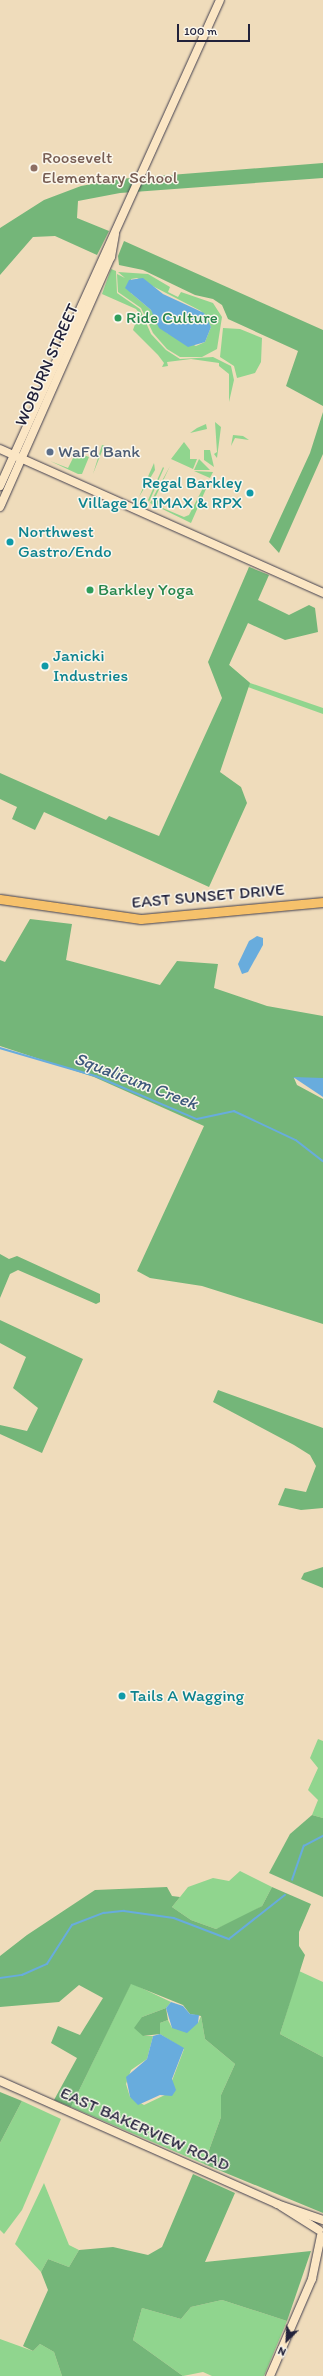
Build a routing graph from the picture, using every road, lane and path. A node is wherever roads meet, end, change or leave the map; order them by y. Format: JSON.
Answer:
{"nodes":[{"id":1,"x":220,"y":0,"type":"edge"},
{"id":2,"x":0,"y":449,"type":"edge"},
{"id":3,"x":18,"y":457,"type":"junction"},
{"id":4,"x":0,"y":486,"type":"edge"},
{"id":5,"x":0,"y":507,"type":"edge"},
{"id":6,"x":323,"y":593,"type":"edge"},
{"id":7,"x":0,"y":899,"type":"edge"},
{"id":8,"x":323,"y":902,"type":"edge"},
{"id":9,"x":0,"y":2081,"type":"edge"},
{"id":10,"x":277,"y":2204,"type":"junction"},
{"id":11,"x":323,"y":2220,"type":"edge"},
{"id":12,"x":321,"y":2234,"type":"edge"},
{"id":13,"x":323,"y":2252,"type":"edge"},
{"id":14,"x":317,"y":2263,"type":"junction"},
{"id":15,"x":270,"y":2376,"type":"edge"}],
"edges":[{"from":1,"to":3,"type":"main road","name":"WOBURN STREET"},
{"from":2,"to":3,"type":"main road"},
{"from":3,"to":4,"type":"main road","name":"WOBURN STREET"},
{"from":3,"to":5,"type":"main road","name":"WOBURN STREET"},
{"from":3,"to":6,"type":"main road"},
{"from":7,"to":8,"type":"main road","name":"EAST SUNSET DRIVE"},
{"from":9,"to":10,"type":"main road","name":"EAST BAKERVIEW ROAD"},
{"from":10,"to":11,"type":"main road","name":"EAST BAKERVIEW ROAD"},
{"from":10,"to":12,"type":"main road","name":"EAST BAKERVIEW ROAD"},
{"from":11,"to":12,"type":"main road"},
{"from":12,"to":14,"type":"main road"},
{"from":13,"to":14,"type":"main road"},
{"from":14,"to":15,"type":"main road"}]}
